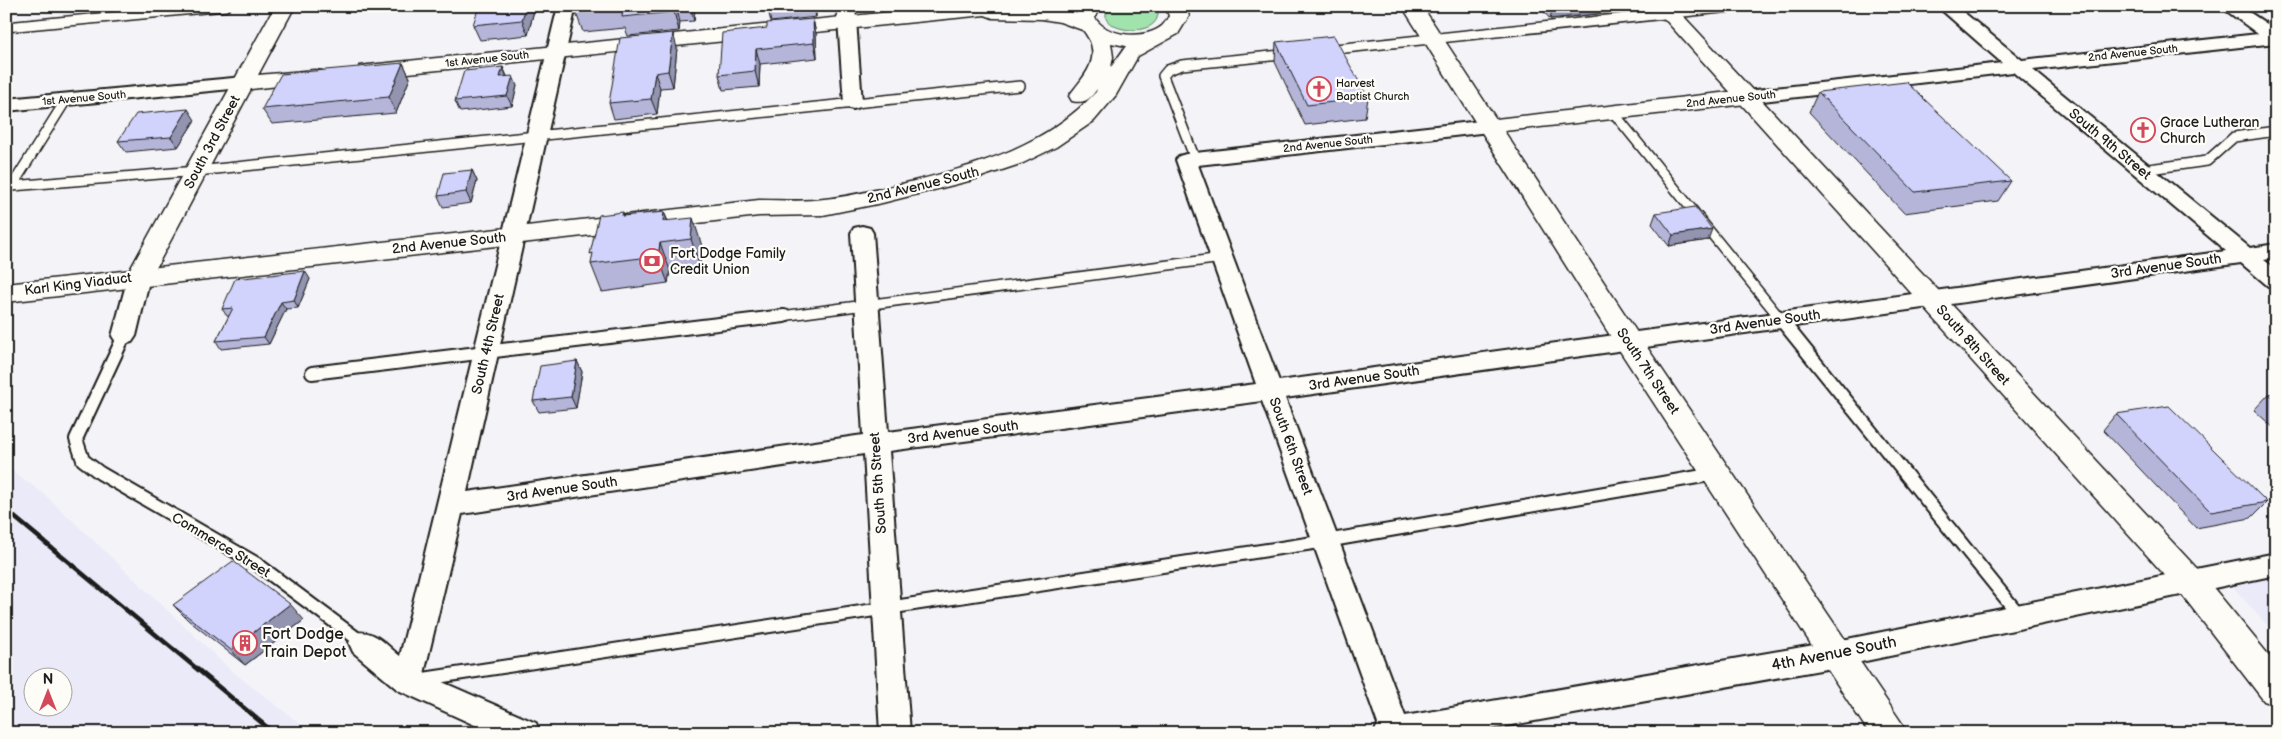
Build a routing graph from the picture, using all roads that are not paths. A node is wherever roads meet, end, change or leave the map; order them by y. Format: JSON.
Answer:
{"nodes":[{"id":1,"x":226,"y":6,"type":"edge"},
{"id":2,"x":285,"y":6,"type":"edge"},
{"id":3,"x":567,"y":6,"type":"edge"},
{"id":4,"x":1012,"y":6,"type":"edge"},
{"id":5,"x":1412,"y":6,"type":"edge"},
{"id":6,"x":1740,"y":6,"type":"edge"},
{"id":7,"x":1946,"y":6,"type":"edge"},
{"id":8,"x":2228,"y":6,"type":"edge"},
{"id":9,"x":1184,"y":10,"type":"edge"},
{"id":10,"x":1666,"y":10,"type":"edge"},
{"id":11,"x":969,"y":12,"type":"junction"},
{"id":12,"x":847,"y":15,"type":"edge"},
{"id":13,"x":1090,"y":21,"type":"edge"},
{"id":14,"x":6,"y":27,"type":"edge"},
{"id":15,"x":1155,"y":38,"type":"junction"},
{"id":16,"x":1433,"y":38,"type":"junction"},
{"id":17,"x":2276,"y":38,"type":"edge"},
{"id":18,"x":1321,"y":50,"type":"edge"},
{"id":19,"x":556,"y":52,"type":"junction"},
{"id":20,"x":1301,"y":52,"type":"edge"},
{"id":21,"x":2017,"y":67,"type":"junction"},
{"id":22,"x":244,"y":83,"type":"junction"},
{"id":23,"x":1020,"y":86,"type":"dead end"},
{"id":24,"x":1746,"y":97,"type":"junction"},
{"id":25,"x":66,"y":100,"type":"junction"},
{"id":26,"x":853,"y":103,"type":"junction"},
{"id":27,"x":6,"y":105,"type":"edge"},
{"id":28,"x":1613,"y":112,"type":"junction"},
{"id":29,"x":1489,"y":126,"type":"junction"},
{"id":30,"x":2276,"y":131,"type":"edge"},
{"id":31,"x":537,"y":136,"type":"junction"},
{"id":32,"x":1191,"y":159,"type":"junction"},
{"id":33,"x":2142,"y":170,"type":"junction"},
{"id":34,"x":197,"y":171,"type":"junction"},
{"id":35,"x":759,"y":208,"type":"junction"},
{"id":36,"x":862,"y":233,"type":"dead end"},
{"id":37,"x":514,"y":236,"type":"junction"},
{"id":38,"x":2276,"y":251,"type":"edge"},
{"id":39,"x":2244,"y":255,"type":"junction"},
{"id":40,"x":1222,"y":258,"type":"junction"},
{"id":41,"x":6,"y":276,"type":"edge"},
{"id":42,"x":139,"y":277,"type":"junction"},
{"id":43,"x":2276,"y":281,"type":"edge"},
{"id":44,"x":6,"y":293,"type":"edge"},
{"id":45,"x":1932,"y":299,"type":"junction"},
{"id":46,"x":867,"y":306,"type":"junction"},
{"id":47,"x":1782,"y":320,"type":"junction"},
{"id":48,"x":124,"y":336,"type":"joint"},
{"id":49,"x":1628,"y":341,"type":"junction"},
{"id":50,"x":485,"y":353,"type":"junction"},
{"id":51,"x":312,"y":373,"type":"dead end"},
{"id":52,"x":1270,"y":391,"type":"junction"},
{"id":53,"x":874,"y":443,"type":"junction"},
{"id":54,"x":1717,"y":474,"type":"junction"},
{"id":55,"x":452,"y":504,"type":"junction"},
{"id":56,"x":1326,"y":541,"type":"junction"},
{"id":57,"x":2276,"y":564,"type":"edge"},
{"id":58,"x":2191,"y":582,"type":"junction"},
{"id":59,"x":887,"y":609,"type":"junction"},
{"id":60,"x":2021,"y":617,"type":"junction"},
{"id":61,"x":363,"y":643,"type":"joint"},
{"id":62,"x":1837,"y":654,"type":"junction"},
{"id":63,"x":408,"y":681,"type":"junction"},
{"id":64,"x":2276,"y":690,"type":"edge"},
{"id":65,"x":1394,"y":732,"type":"edge"},
{"id":66,"x":525,"y":733,"type":"edge"},
{"id":67,"x":895,"y":733,"type":"edge"},
{"id":68,"x":1889,"y":733,"type":"edge"}],
"edges":[{"from":1,"to":14,"type":"lane"},
{"from":2,"to":22,"type":"main road","name":"South 3rd Street"},
{"from":3,"to":19,"type":"street","name":"South 4th Street"},
{"from":4,"to":11,"type":"main road","name":"1st Avenue South"},
{"from":5,"to":16,"type":"main road","name":"South 7th Street"},
{"from":6,"to":10,"type":"lane"},
{"from":7,"to":21,"type":"street","name":"South 9th Street"},
{"from":8,"to":17,"type":"street"},
{"from":9,"to":15,"type":"main road","name":"1st Avenue South"},
{"from":10,"to":16,"type":"lane"},
{"from":10,"to":24,"type":"main road","name":"South 8th Street"},
{"from":11,"to":12,"type":"main road","name":"1st Avenue South"},
{"from":11,"to":13,"type":"main road","name":"1st Avenue South"},
{"from":12,"to":19,"type":"main road","name":"1st Avenue South"},
{"from":12,"to":26,"type":"street"},
{"from":13,"to":15,"type":"main road","name":"1st Avenue South"},
{"from":13,"to":35,"type":"main road","name":"2nd Avenue South"},
{"from":15,"to":35,"type":"main road","name":"2nd Avenue South"},
{"from":16,"to":18,"type":"lane"},
{"from":16,"to":29,"type":"main road","name":"South 7th Street"},
{"from":17,"to":21,"type":"street","name":"2nd Avenue South"},
{"from":19,"to":22,"type":"main road","name":"1st Avenue South"},
{"from":19,"to":31,"type":"street","name":"South 4th Street"},
{"from":20,"to":32,"type":"lane"},
{"from":21,"to":24,"type":"street","name":"2nd Avenue South"},
{"from":21,"to":33,"type":"street","name":"South 9th Street"},
{"from":22,"to":25,"type":"street","name":"1st Avenue South"},
{"from":22,"to":34,"type":"main road","name":"South 3rd Street"},
{"from":23,"to":26,"type":"lane"},
{"from":24,"to":28,"type":"main road","name":"2nd Avenue South"},
{"from":24,"to":45,"type":"main road","name":"South 8th Street"},
{"from":25,"to":27,"type":"street","name":"1st Avenue South"},
{"from":25,"to":34,"type":"lane"},
{"from":26,"to":31,"type":"lane"},
{"from":28,"to":29,"type":"main road","name":"2nd Avenue South"},
{"from":28,"to":47,"type":"lane"},
{"from":29,"to":32,"type":"street","name":"2nd Avenue South"},
{"from":29,"to":49,"type":"main road","name":"South 7th Street"},
{"from":30,"to":33,"type":"lane"},
{"from":31,"to":34,"type":"lane"},
{"from":31,"to":37,"type":"street","name":"South 4th Street"},
{"from":32,"to":40,"type":"street","name":"South 6th Street"},
{"from":33,"to":39,"type":"street","name":"South 9th Street"},
{"from":34,"to":42,"type":"main road","name":"South 3rd Street"},
{"from":35,"to":37,"type":"main road","name":"2nd Avenue South"},
{"from":36,"to":46,"type":"street","name":"South 5th Street"},
{"from":37,"to":42,"type":"main road","name":"2nd Avenue South"},
{"from":37,"to":50,"type":"street","name":"South 4th Street"},
{"from":38,"to":39,"type":"street","name":"3rd Avenue South"},
{"from":39,"to":43,"type":"street","name":"South 9th Street"},
{"from":39,"to":45,"type":"street","name":"3rd Avenue South"},
{"from":40,"to":46,"type":"lane"},
{"from":40,"to":52,"type":"street","name":"South 6th Street"},
{"from":41,"to":42,"type":"main road","name":"Karl King Viaduct"},
{"from":42,"to":44,"type":"main road","name":"Karl King Viaduct"},
{"from":42,"to":48,"type":"street","name":"Commerce Street"},
{"from":45,"to":47,"type":"street","name":"3rd Avenue South"},
{"from":45,"to":58,"type":"main road","name":"South 8th Street"},
{"from":46,"to":50,"type":"lane"},
{"from":46,"to":53,"type":"street","name":"South 5th Street"},
{"from":47,"to":49,"type":"street","name":"3rd Avenue South"},
{"from":47,"to":60,"type":"lane"},
{"from":48,"to":61,"type":"lane","name":"Commerce Street"},
{"from":49,"to":52,"type":"street","name":"3rd Avenue South"},
{"from":49,"to":54,"type":"main road","name":"South 7th Street"},
{"from":50,"to":51,"type":"lane"},
{"from":50,"to":55,"type":"street","name":"South 4th Street"},
{"from":52,"to":53,"type":"street","name":"3rd Avenue South"},
{"from":52,"to":56,"type":"street","name":"South 6th Street"},
{"from":53,"to":55,"type":"street","name":"3rd Avenue South"},
{"from":53,"to":59,"type":"street","name":"South 5th Street"},
{"from":54,"to":56,"type":"lane"},
{"from":54,"to":62,"type":"main road","name":"South 7th Street"},
{"from":55,"to":63,"type":"street","name":"South 4th Street"},
{"from":56,"to":59,"type":"lane"},
{"from":56,"to":65,"type":"street","name":"South 6th Street"},
{"from":57,"to":58,"type":"street","name":"4th Avenue South"},
{"from":58,"to":60,"type":"street","name":"4th Avenue South"},
{"from":58,"to":64,"type":"main road","name":"South 8th Street"},
{"from":59,"to":63,"type":"lane"},
{"from":59,"to":67,"type":"street","name":"South 5th Street"},
{"from":60,"to":62,"type":"street","name":"4th Avenue South"},
{"from":61,"to":63,"type":"street","name":"Commerce Street"},
{"from":62,"to":65,"type":"street","name":"4th Avenue South"},
{"from":62,"to":68,"type":"main road","name":"South 7th Street"},
{"from":63,"to":66,"type":"street","name":"Commerce Street"}]}
